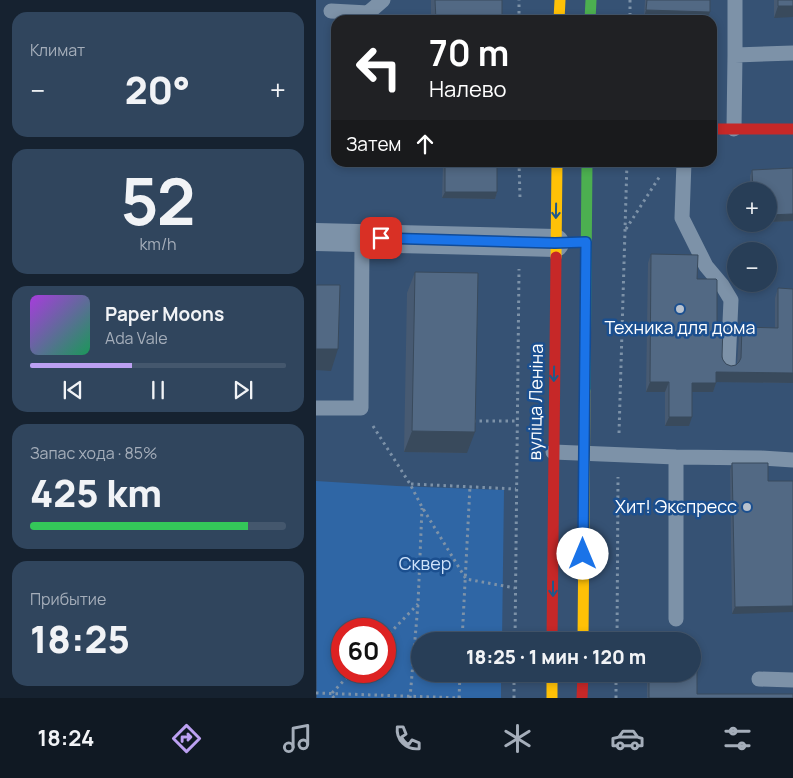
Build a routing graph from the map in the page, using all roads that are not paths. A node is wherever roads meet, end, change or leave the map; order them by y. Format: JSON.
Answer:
{"nodes":[{"id":1,"x":383,"y":0,"type":"edge"},
{"id":2,"x":560,"y":0,"type":"edge"},
{"id":3,"x":590,"y":0,"type":"edge"},
{"id":4,"x":735,"y":0,"type":"edge"},
{"id":5,"x":332,"y":11,"type":"dead end"},
{"id":6,"x":559,"y":15,"type":"edge"},
{"id":7,"x":590,"y":15,"type":"edge"},
{"id":8,"x":793,"y":53,"type":"edge"},
{"id":9,"x":735,"y":55,"type":"junction"},
{"id":10,"x":717,"y":129,"type":"edge"},
{"id":11,"x":734,"y":129,"type":"junction"},
{"id":12,"x":793,"y":129,"type":"edge"},
{"id":13,"x":558,"y":167,"type":"edge"},
{"id":14,"x":586,"y":167,"type":"edge"},
{"id":15,"x":684,"y":167,"type":"edge"},
{"id":16,"x":316,"y":237,"type":"edge"},
{"id":17,"x":362,"y":238,"type":"junction"},
{"id":18,"x":573,"y":242,"type":"junction"},
{"id":19,"x":728,"y":366,"type":"edge"},
{"id":20,"x":316,"y":408,"type":"edge"},
{"id":21,"x":553,"y":452,"type":"junction"},
{"id":22,"x":583,"y":453,"type":"junction"},
{"id":23,"x":676,"y":457,"type":"junction"},
{"id":24,"x":793,"y":460,"type":"edge"},
{"id":25,"x":676,"y":620,"type":"dead end"},
{"id":26,"x":552,"y":632,"type":"edge"},
{"id":27,"x":583,"y":632,"type":"edge"},
{"id":28,"x":759,"y":679,"type":"dead end"},
{"id":29,"x":793,"y":680,"type":"edge"},
{"id":30,"x":552,"y":682,"type":"edge"},
{"id":31,"x":582,"y":682,"type":"edge"},
{"id":32,"x":552,"y":698,"type":"edge"},
{"id":33,"x":582,"y":698,"type":"edge"}],
"edges":[{"from":1,"to":5,"type":"lane"},
{"from":2,"to":6,"type":"main road"},
{"from":3,"to":7,"type":"main road"},
{"from":4,"to":9,"type":"lane"},
{"from":8,"to":9,"type":"lane"},
{"from":9,"to":11,"type":"lane"},
{"from":10,"to":11,"type":"main road"},
{"from":11,"to":12,"type":"main road"},
{"from":13,"to":18,"type":"main road","name":"вуліца Леніна","one_way":true},
{"from":14,"to":18,"type":"main road","name":"вуліца Леніна"},
{"from":15,"to":19,"type":"lane"},
{"from":16,"to":17,"type":"street"},
{"from":17,"to":18,"type":"street"},
{"from":17,"to":20,"type":"lane"},
{"from":18,"to":21,"type":"main road","name":"вуліца Леніна","one_way":true},
{"from":18,"to":22,"type":"main road","name":"вуліца Леніна"},
{"from":21,"to":22,"type":"lane"},
{"from":21,"to":26,"type":"main road","name":"вуліца Леніна","one_way":true},
{"from":22,"to":23,"type":"lane"},
{"from":22,"to":27,"type":"main road","name":"вуліца Леніна"},
{"from":23,"to":24,"type":"lane"},
{"from":23,"to":25,"type":"lane"},
{"from":28,"to":29,"type":"lane"},
{"from":30,"to":32,"type":"main road"},
{"from":31,"to":33,"type":"main road"}]}
